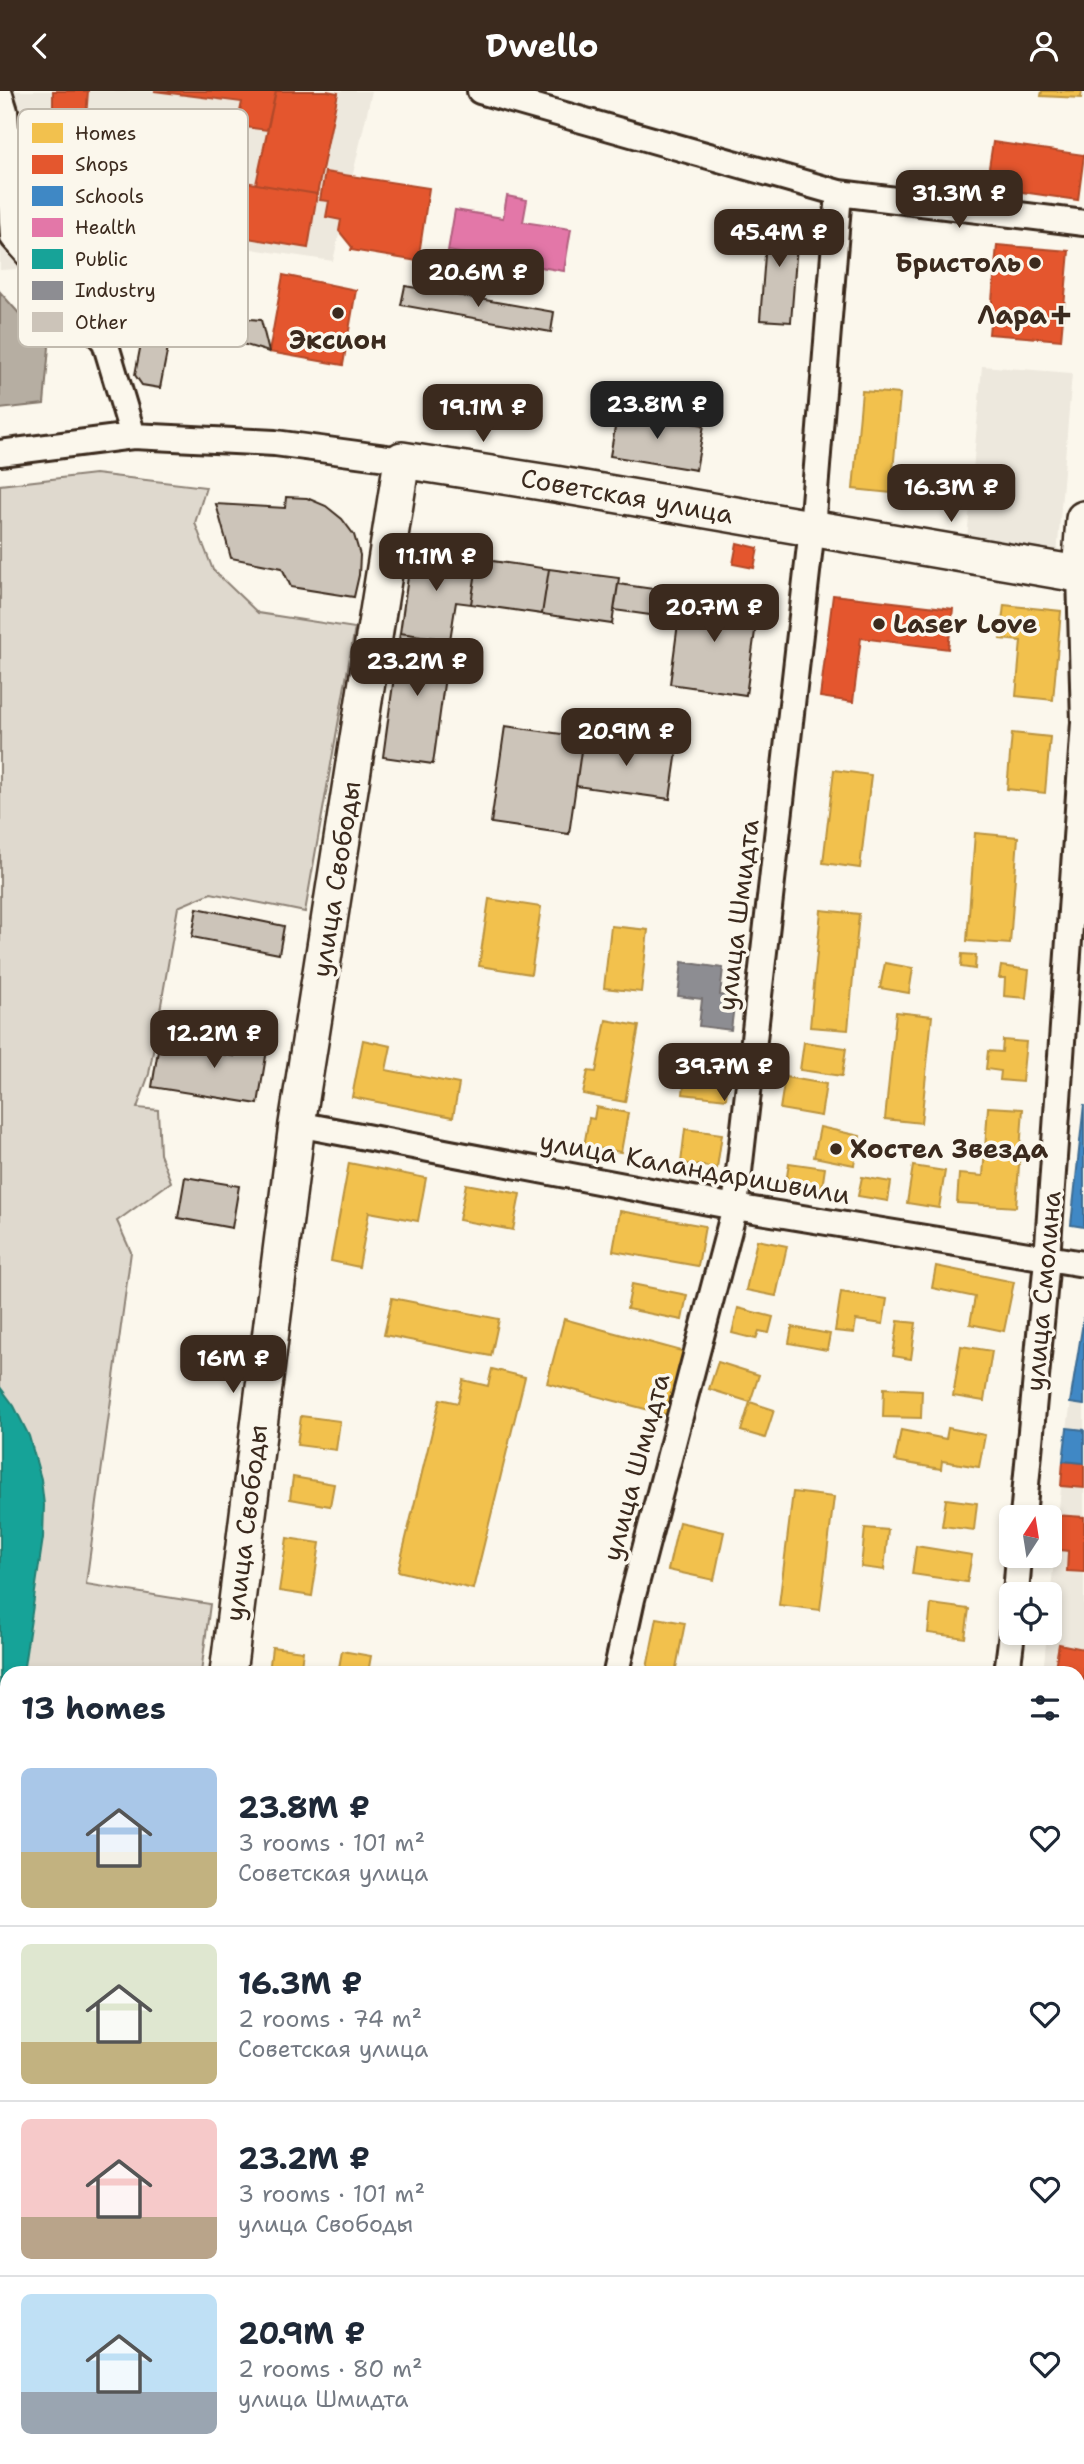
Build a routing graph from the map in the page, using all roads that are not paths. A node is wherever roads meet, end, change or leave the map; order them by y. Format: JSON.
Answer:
{"nodes":[{"id":1,"x":480,"y":91,"type":"edge"},
{"id":2,"x":0,"y":95,"type":"edge"},
{"id":3,"x":839,"y":193,"type":"junction"},
{"id":4,"x":1084,"y":223,"type":"edge"},
{"id":5,"x":18,"y":243,"type":"edge"},
{"id":6,"x":106,"y":347,"type":"edge"},
{"id":7,"x":133,"y":436,"type":"junction"},
{"id":8,"x":0,"y":453,"type":"edge"},
{"id":9,"x":402,"y":460,"type":"junction"},
{"id":10,"x":1084,"y":519,"type":"edge"},
{"id":11,"x":812,"y":528,"type":"junction"},
{"id":12,"x":1082,"y":575,"type":"edge"},
{"id":13,"x":297,"y":1124,"type":"junction"},
{"id":14,"x":735,"y":1207,"type":"junction"},
{"id":15,"x":1047,"y":1259,"type":"junction"},
{"id":16,"x":1084,"y":1264,"type":"edge"},
{"id":17,"x":1024,"y":1505,"type":"edge"},
{"id":18,"x":1010,"y":1645,"type":"edge"},
{"id":19,"x":229,"y":1666,"type":"edge"},
{"id":20,"x":618,"y":1666,"type":"edge"},
{"id":21,"x":1008,"y":1666,"type":"edge"}],
"edges":[{"from":1,"to":3,"type":"street"},
{"from":2,"to":5,"type":"street"},
{"from":3,"to":4,"type":"street"},
{"from":3,"to":11,"type":"street","name":"улица Шмидта"},
{"from":6,"to":7,"type":"street"},
{"from":7,"to":8,"type":"street","name":"Советская улица"},
{"from":7,"to":9,"type":"street","name":"Советская улица"},
{"from":9,"to":11,"type":"main road","name":"Советская улица"},
{"from":9,"to":13,"type":"main road","name":"улица Свободы"},
{"from":10,"to":12,"type":"main road","name":"улица Смолина"},
{"from":11,"to":12,"type":"main road","name":"Советская улица"},
{"from":11,"to":14,"type":"street","name":"улица Шмидта"},
{"from":12,"to":15,"type":"street","name":"улица Смолина"},
{"from":13,"to":14,"type":"street","name":"улица Каландаришвили"},
{"from":13,"to":19,"type":"main road","name":"улица Свободы"},
{"from":14,"to":15,"type":"street","name":"улица Каландаришвили"},
{"from":14,"to":20,"type":"street","name":"улица Шмидта"},
{"from":15,"to":16,"type":"street","name":"улица Каландаришвили"},
{"from":15,"to":17,"type":"street","name":"улица Смолина"},
{"from":18,"to":21,"type":"street"}]}
